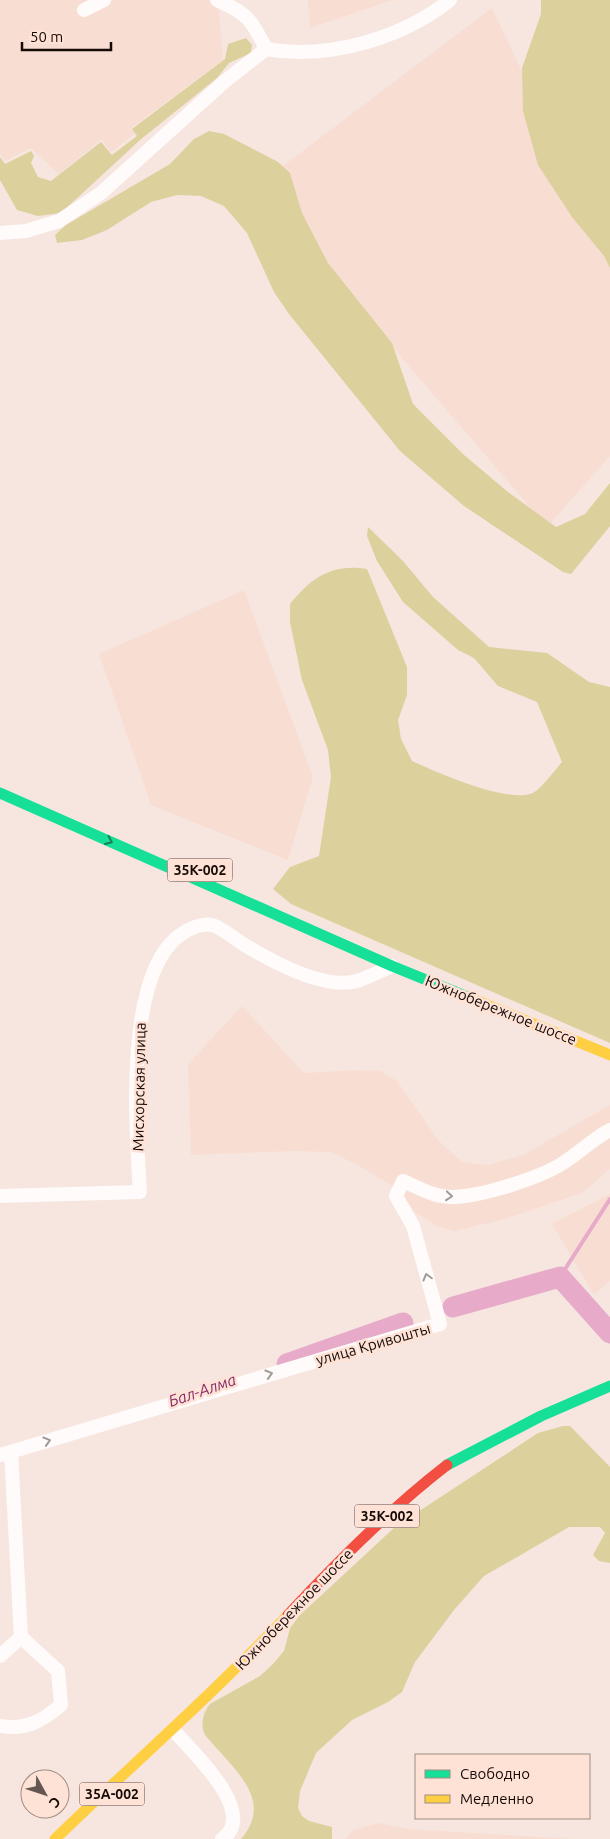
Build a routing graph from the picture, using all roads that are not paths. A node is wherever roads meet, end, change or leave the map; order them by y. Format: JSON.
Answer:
{"nodes":[{"id":1,"x":104,"y":0,"type":"edge"},
{"id":2,"x":217,"y":0,"type":"edge"},
{"id":3,"x":450,"y":0,"type":"edge"},
{"id":4,"x":84,"y":10,"type":"dead end"},
{"id":5,"x":266,"y":49,"type":"junction"},
{"id":6,"x":0,"y":233,"type":"edge"},
{"id":7,"x":0,"y":785,"type":"edge"},
{"id":8,"x":0,"y":793,"type":"edge"},
{"id":9,"x":395,"y":960,"type":"junction"},
{"id":10,"x":610,"y":1048,"type":"edge"},
{"id":11,"x":610,"y":1055,"type":"edge"},
{"id":12,"x":610,"y":1130,"type":"edge"},
{"id":13,"x":0,"y":1196,"type":"edge"},
{"id":14,"x":610,"y":1387,"type":"edge"},
{"id":15,"x":5,"y":1454,"type":"edge"},
{"id":16,"x":21,"y":1636,"type":"junction"},
{"id":17,"x":0,"y":1656,"type":"edge"},
{"id":18,"x":207,"y":1698,"type":"junction"},
{"id":19,"x":0,"y":1726,"type":"edge"},
{"id":20,"x":174,"y":1731,"type":"junction"},
{"id":21,"x":156,"y":1745,"type":"junction"},
{"id":22,"x":55,"y":1839,"type":"edge"},
{"id":23,"x":68,"y":1839,"type":"edge"},
{"id":24,"x":222,"y":1839,"type":"edge"}],
"edges":[{"from":1,"to":4,"type":"street"},
{"from":2,"to":5,"type":"street"},
{"from":3,"to":5,"type":"street"},
{"from":5,"to":6,"type":"street"},
{"from":7,"to":9,"type":"highway","name":"Южнобережное шоссе","number":"35К-002"},
{"from":8,"to":9,"type":"highway","name":"Южнобережное шоссе","number":"35К-002","one_way":true},
{"from":9,"to":10,"type":"highway","name":"Южнобережное шоссе"},
{"from":9,"to":11,"type":"highway","name":"Южнобережное шоссе"},
{"from":9,"to":13,"type":"street","name":"Мисхорская улица"},
{"from":15,"to":12,"type":"street","name":"улица Кривошты","one_way":true},
{"from":14,"to":18,"type":"highway","name":"Южнобережное шоссе","number":"35К-002"},
{"from":15,"to":16,"type":"street"},
{"from":16,"to":17,"type":"street"},
{"from":16,"to":19,"type":"street"},
{"from":18,"to":20,"type":"highway","name":"Южнобережное шоссе"},
{"from":18,"to":21,"type":"highway","name":"Южнобережное шоссе"},
{"from":20,"to":21,"type":"highway","name":"Южнобережное шоссе"},
{"from":20,"to":24,"type":"street"},
{"from":21,"to":22,"type":"highway","name":"Южнобережное шоссе"},
{"from":21,"to":23,"type":"highway","name":"Южнобережное шоссе","number":"35А-002"}]}
